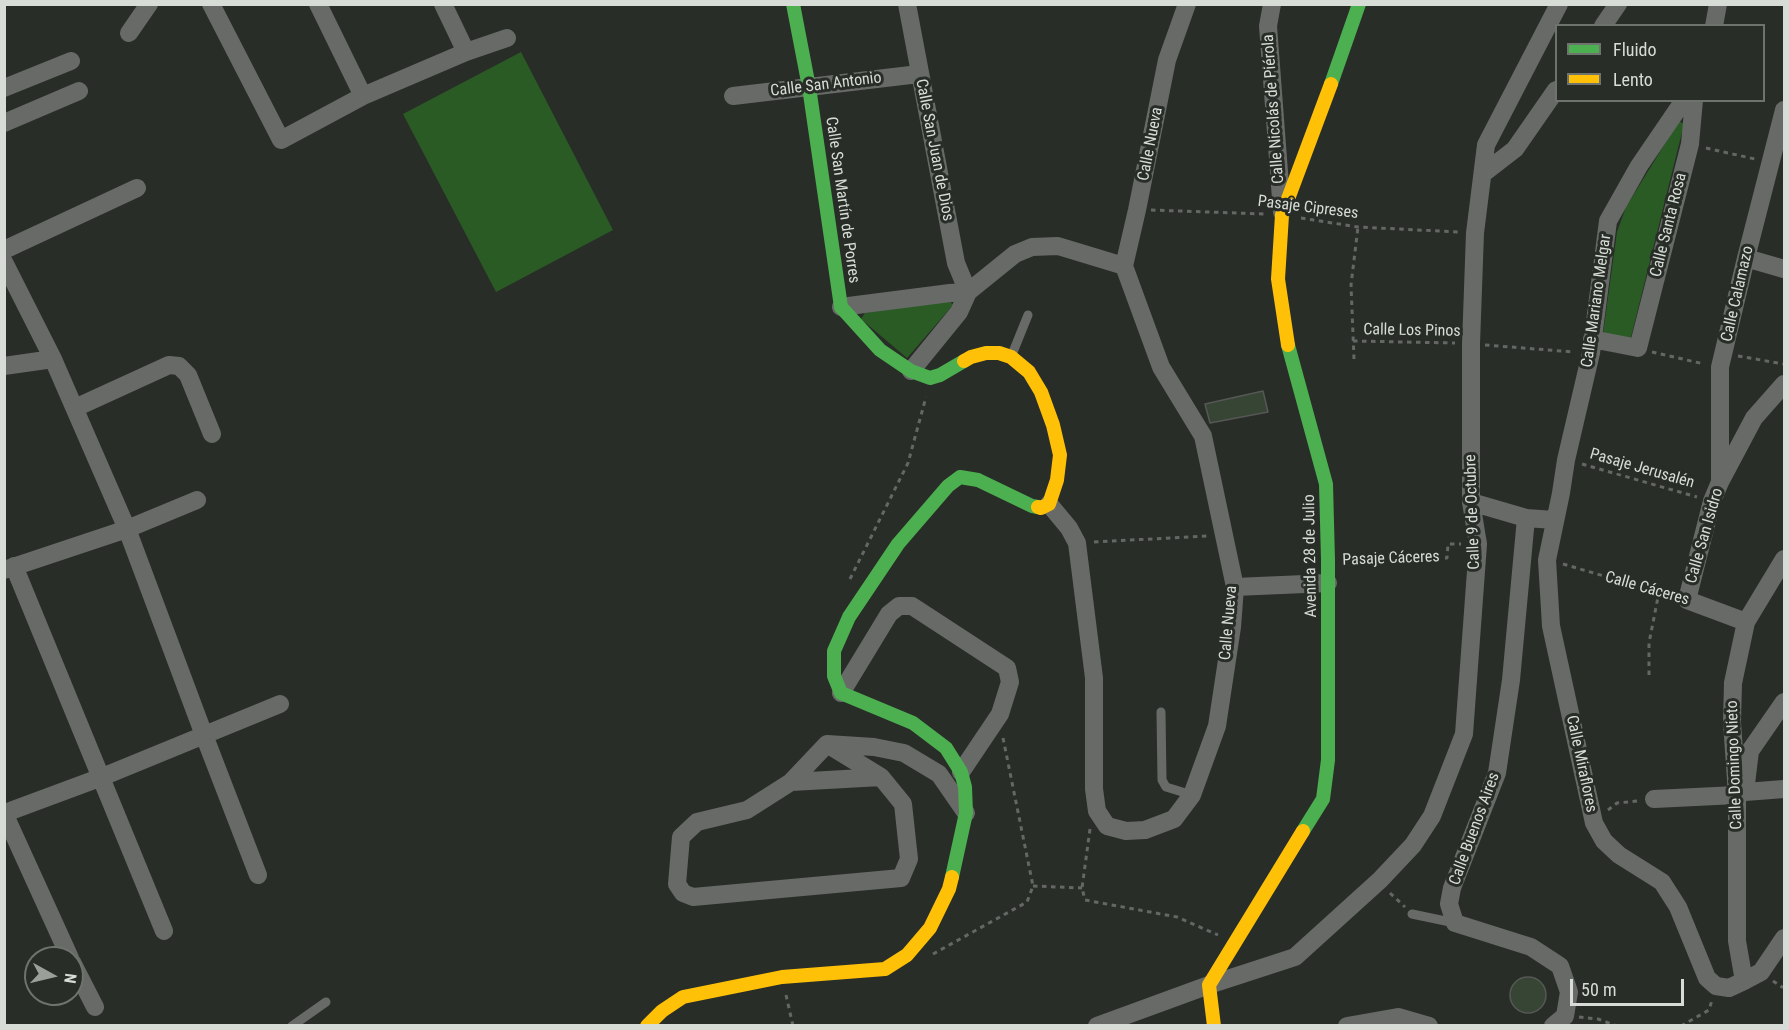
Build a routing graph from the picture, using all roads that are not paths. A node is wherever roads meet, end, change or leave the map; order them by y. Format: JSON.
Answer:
{"nodes":[{"id":1,"x":149,"y":4,"type":"edge"},
{"id":2,"x":211,"y":4,"type":"edge"},
{"id":3,"x":318,"y":4,"type":"edge"},
{"id":4,"x":443,"y":4,"type":"edge"},
{"id":5,"x":793,"y":4,"type":"edge"},
{"id":6,"x":907,"y":4,"type":"edge"},
{"id":7,"x":1187,"y":4,"type":"edge"},
{"id":8,"x":1272,"y":4,"type":"edge"},
{"id":9,"x":1359,"y":4,"type":"edge"},
{"id":10,"x":1559,"y":4,"type":"edge"},
{"id":11,"x":1618,"y":4,"type":"edge"},
{"id":12,"x":1718,"y":4,"type":"edge"},
{"id":13,"x":1604,"y":24,"type":"edge"},
{"id":14,"x":1714,"y":24,"type":"edge"},
{"id":15,"x":129,"y":33,"type":"dead end"},
{"id":16,"x":507,"y":38,"type":"dead end"},
{"id":17,"x":466,"y":52,"type":"junction"},
{"id":18,"x":71,"y":61,"type":"dead end"},
{"id":19,"x":919,"y":74,"type":"junction"},
{"id":20,"x":809,"y":87,"type":"junction"},
{"id":21,"x":4,"y":88,"type":"edge"},
{"id":22,"x":79,"y":91,"type":"dead end"},
{"id":23,"x":1555,"y":93,"type":"edge"},
{"id":24,"x":363,"y":96,"type":"junction"},
{"id":25,"x":733,"y":96,"type":"dead end"},
{"id":26,"x":1683,"y":102,"type":"edge"},
{"id":27,"x":1694,"y":102,"type":"edge"},
{"id":28,"x":1785,"y":110,"type":"edge"},
{"id":29,"x":4,"y":123,"type":"edge"},
{"id":30,"x":1484,"y":173,"type":"junction"},
{"id":31,"x":136,"y":188,"type":"dead end"},
{"id":32,"x":1282,"y":214,"type":"junction"},
{"id":33,"x":4,"y":250,"type":"edge"},
{"id":34,"x":1746,"y":258,"type":"junction"},
{"id":35,"x":4,"y":262,"type":"edge"},
{"id":36,"x":1124,"y":266,"type":"junction"},
{"id":37,"x":1785,"y":269,"type":"edge"},
{"id":38,"x":968,"y":292,"type":"junction"},
{"id":39,"x":841,"y":308,"type":"junction"},
{"id":40,"x":1028,"y":315,"type":"dead end"},
{"id":41,"x":1592,"y":346,"type":"junction"},
{"id":42,"x":1011,"y":357,"type":"junction"},
{"id":43,"x":53,"y":359,"type":"junction"},
{"id":44,"x":4,"y":366,"type":"edge"},
{"id":45,"x":911,"y":371,"type":"junction"},
{"id":46,"x":1785,"y":384,"type":"edge"},
{"id":47,"x":75,"y":408,"type":"junction"},
{"id":48,"x":212,"y":434,"type":"dead end"},
{"id":49,"x":1720,"y":482,"type":"junction"},
{"id":50,"x":197,"y":500,"type":"dead end"},
{"id":51,"x":1472,"y":502,"type":"junction"},
{"id":52,"x":1050,"y":504,"type":"junction"},
{"id":53,"x":1526,"y":518,"type":"junction"},
{"id":54,"x":1554,"y":520,"type":"junction"},
{"id":55,"x":127,"y":529,"type":"junction"},
{"id":56,"x":1785,"y":559,"type":"edge"},
{"id":57,"x":9,"y":568,"type":"edge"},
{"id":58,"x":1328,"y":583,"type":"junction"},
{"id":59,"x":1235,"y":587,"type":"junction"},
{"id":60,"x":1687,"y":600,"type":"joint"},
{"id":61,"x":1746,"y":622,"type":"junction"},
{"id":62,"x":841,"y":693,"type":"junction"},
{"id":63,"x":1785,"y":702,"type":"edge"},
{"id":64,"x":280,"y":704,"type":"dead end"},
{"id":65,"x":1161,"y":712,"type":"dead end"},
{"id":66,"x":204,"y":735,"type":"junction"},
{"id":67,"x":827,"y":744,"type":"junction"},
{"id":68,"x":961,"y":772,"type":"junction"},
{"id":69,"x":102,"y":777,"type":"junction"},
{"id":70,"x":881,"y":777,"type":"junction"},
{"id":71,"x":791,"y":782,"type":"junction"},
{"id":72,"x":1785,"y":789,"type":"edge"},
{"id":73,"x":1741,"y":793,"type":"junction"},
{"id":74,"x":1192,"y":795,"type":"junction"},
{"id":75,"x":1654,"y":799,"type":"road end"},
{"id":76,"x":5,"y":813,"type":"edge"},
{"id":77,"x":966,"y":813,"type":"junction"},
{"id":78,"x":258,"y":875,"type":"dead end"},
{"id":79,"x":1412,"y":914,"type":"road end"},
{"id":80,"x":1455,"y":923,"type":"junction"},
{"id":81,"x":164,"y":931,"type":"dead end"},
{"id":82,"x":1785,"y":938,"type":"edge"},
{"id":83,"x":65,"y":946,"type":"edge"},
{"id":84,"x":84,"y":985,"type":"edge"},
{"id":85,"x":1209,"y":985,"type":"junction"},
{"id":86,"x":1730,"y":985,"type":"junction"},
{"id":87,"x":326,"y":1002,"type":"dead end"},
{"id":88,"x":95,"y":1007,"type":"dead end"},
{"id":89,"x":1559,"y":1021,"type":"edge"},
{"id":90,"x":292,"y":1026,"type":"edge"},
{"id":91,"x":647,"y":1026,"type":"edge"},
{"id":92,"x":1097,"y":1026,"type":"edge"},
{"id":93,"x":1214,"y":1026,"type":"edge"},
{"id":94,"x":1347,"y":1026,"type":"edge"},
{"id":95,"x":1429,"y":1026,"type":"edge"}],
"edges":[{"from":1,"to":15,"type":"street"},
{"from":2,"to":24,"type":"street"},
{"from":3,"to":24,"type":"street"},
{"from":4,"to":17,"type":"street"},
{"from":5,"to":20,"type":"street","name":"Calle San Martín de Porres"},
{"from":6,"to":19,"type":"street","name":"Calle San Juan de Dios"},
{"from":7,"to":36,"type":"street","name":"Calle Nueva"},
{"from":8,"to":32,"type":"street","name":"Calle Nicolás de Piérola"},
{"from":9,"to":32,"type":"street","name":"Avenida 28 de Julio"},
{"from":10,"to":30,"type":"street","name":"Calle 9 de Octubre"},
{"from":11,"to":13,"type":"street"},
{"from":12,"to":14,"type":"street"},
{"from":16,"to":17,"type":"street"},
{"from":17,"to":24,"type":"street"},
{"from":18,"to":21,"type":"street"},
{"from":19,"to":20,"type":"street","name":"Calle San Antonio"},
{"from":19,"to":38,"type":"street","name":"Calle San Juan de Dios"},
{"from":20,"to":25,"type":"street","name":"Calle San Antonio"},
{"from":20,"to":39,"type":"street","name":"Calle San Martín de Porres"},
{"from":22,"to":29,"type":"street"},
{"from":23,"to":30,"type":"street"},
{"from":26,"to":41,"type":"street","name":"Calle Mariano Melgar"},
{"from":27,"to":41,"type":"street","name":"Calle Santa Rosa"},
{"from":28,"to":34,"type":"street","name":"Calle Calamazo"},
{"from":30,"to":51,"type":"street","name":"Calle 9 de Octubre"},
{"from":31,"to":33,"type":"street"},
{"from":32,"to":58,"type":"street","name":"Avenida 28 de Julio"},
{"from":34,"to":37,"type":"street"},
{"from":34,"to":49,"type":"street","name":"Calle Calamazo"},
{"from":35,"to":43,"type":"street"},
{"from":36,"to":38,"type":"street"},
{"from":36,"to":59,"type":"street","name":"Calle Nueva"},
{"from":38,"to":39,"type":"street"},
{"from":38,"to":45,"type":"street"},
{"from":39,"to":45,"type":"street","name":"Calle San Martín de Porres"},
{"from":40,"to":42,"type":"lane"},
{"from":41,"to":54,"type":"street","name":"Calle Mariano Melgar"},
{"from":42,"to":45,"type":"street","name":"Calle San Martín de Porres"},
{"from":42,"to":52,"type":"street"},
{"from":43,"to":44,"type":"street"},
{"from":43,"to":47,"type":"street"},
{"from":46,"to":49,"type":"street","name":"Calle San Isidro"},
{"from":47,"to":48,"type":"street"},
{"from":47,"to":55,"type":"street"},
{"from":49,"to":60,"type":"street","name":"Calle San Isidro"},
{"from":50,"to":55,"type":"street"},
{"from":51,"to":53,"type":"street"},
{"from":51,"to":85,"type":"street","name":"Calle 9 de Octubre"},
{"from":52,"to":62,"type":"street"},
{"from":52,"to":74,"type":"street","name":"Calle Nueva"},
{"from":53,"to":54,"type":"street"},
{"from":53,"to":80,"type":"street","name":"Calle Buenos Aires"},
{"from":54,"to":86,"type":"street","name":"Calle Miraflores"},
{"from":55,"to":57,"type":"street"},
{"from":55,"to":66,"type":"street"},
{"from":56,"to":61,"type":"street","name":"Calle Domingo Nieto"},
{"from":57,"to":69,"type":"street"},
{"from":58,"to":59,"type":"street","name":"Pasaje Cáceres"},
{"from":58,"to":85,"type":"street","name":"Avenida 28 de Julio"},
{"from":59,"to":74,"type":"street","name":"Calle Nueva"},
{"from":60,"to":61,"type":"street","name":"Calle Cáceres"},
{"from":61,"to":73,"type":"street","name":"Calle Domingo Nieto"},
{"from":62,"to":68,"type":"street"},
{"from":62,"to":68,"type":"street"},
{"from":63,"to":73,"type":"street"},
{"from":64,"to":66,"type":"street"},
{"from":65,"to":74,"type":"lane"},
{"from":66,"to":69,"type":"street"},
{"from":66,"to":78,"type":"street"},
{"from":67,"to":70,"type":"street"},
{"from":67,"to":71,"type":"street"},
{"from":67,"to":77,"type":"street"},
{"from":68,"to":77,"type":"street"},
{"from":69,"to":76,"type":"street"},
{"from":69,"to":81,"type":"street"},
{"from":70,"to":71,"type":"street"},
{"from":70,"to":71,"type":"street"},
{"from":72,"to":73,"type":"street"},
{"from":73,"to":75,"type":"street"},
{"from":73,"to":86,"type":"street","name":"Calle Domingo Nieto"},
{"from":76,"to":83,"type":"street"},
{"from":77,"to":91,"type":"street"},
{"from":79,"to":80,"type":"lane"},
{"from":80,"to":89,"type":"street"},
{"from":82,"to":86,"type":"street"},
{"from":84,"to":88,"type":"street"},
{"from":85,"to":92,"type":"street","name":"Calle 9 de Octubre"},
{"from":85,"to":93,"type":"street"},
{"from":87,"to":90,"type":"lane"},
{"from":94,"to":95,"type":"street"}]}
